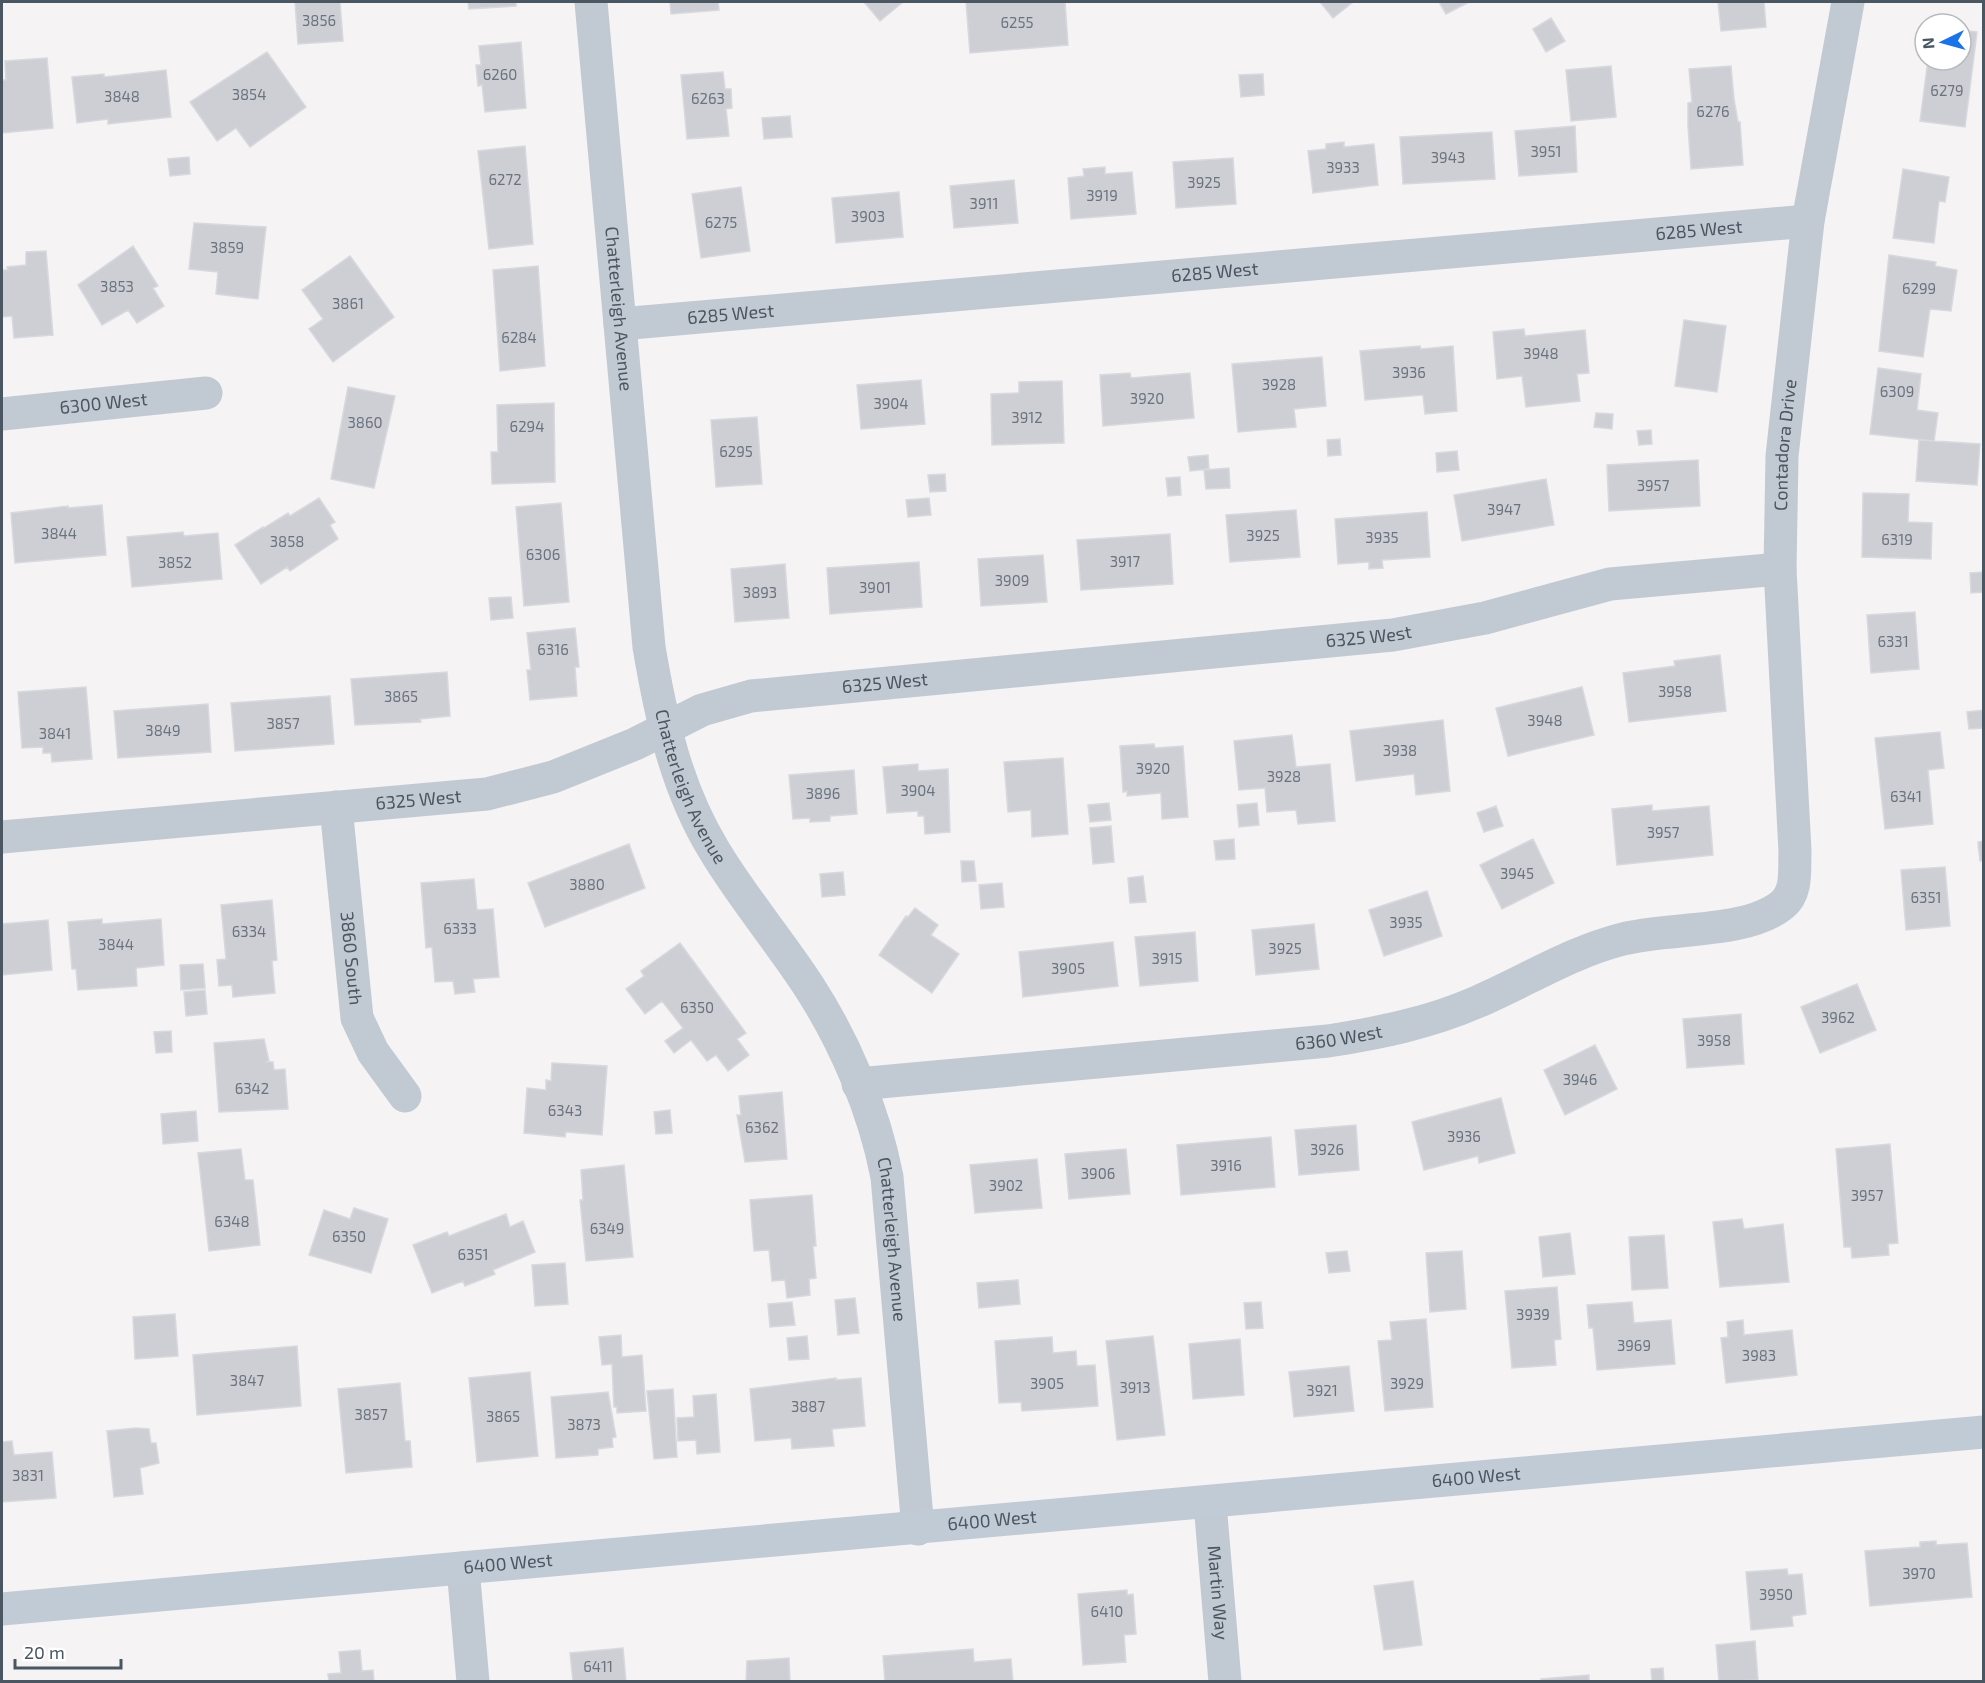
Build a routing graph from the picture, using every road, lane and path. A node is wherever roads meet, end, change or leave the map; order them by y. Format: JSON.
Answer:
{"nodes":[{"id":1,"x":591,"y":2,"type":"edge"},
{"id":2,"x":1848,"y":2,"type":"edge"},
{"id":3,"x":1808,"y":221,"type":"junction"},
{"id":4,"x":620,"y":324,"type":"junction"},
{"id":5,"x":206,"y":393,"type":"dead end"},
{"id":6,"x":2,"y":414,"type":"edge"},
{"id":7,"x":1780,"y":569,"type":"junction"},
{"id":8,"x":666,"y":729,"type":"junction"},
{"id":9,"x":336,"y":807,"type":"junction"},
{"id":10,"x":2,"y":837,"type":"edge"},
{"id":11,"x":1793,"y":893,"type":"joint"},
{"id":12,"x":858,"y":1084,"type":"junction"},
{"id":13,"x":405,"y":1096,"type":"dead end"},
{"id":14,"x":1983,"y":1432,"type":"edge"},
{"id":15,"x":1210,"y":1503,"type":"junction"},
{"id":16,"x":918,"y":1528,"type":"junction"},
{"id":17,"x":463,"y":1568,"type":"junction"},
{"id":18,"x":2,"y":1609,"type":"edge"},
{"id":19,"x":473,"y":1682,"type":"edge"},
{"id":20,"x":1225,"y":1682,"type":"edge"}],
"edges":[{"from":1,"to":4,"type":"street","name":"Chatterleigh Avenue"},
{"from":2,"to":3,"type":"street","name":"Contadora Drive"},
{"from":3,"to":4,"type":"street","name":"6285 West"},
{"from":3,"to":7,"type":"street","name":"Contadora Drive"},
{"from":4,"to":8,"type":"street","name":"Chatterleigh Avenue"},
{"from":5,"to":6,"type":"street","name":"6300 West"},
{"from":7,"to":8,"type":"street","name":"6325 West"},
{"from":7,"to":11,"type":"street","name":"Contadora Drive"},
{"from":8,"to":9,"type":"street","name":"6325 West"},
{"from":8,"to":12,"type":"street","name":"Chatterleigh Avenue"},
{"from":9,"to":10,"type":"street","name":"6325 West"},
{"from":9,"to":13,"type":"street","name":"3860 South"},
{"from":11,"to":12,"type":"street","name":"6360 West"},
{"from":12,"to":16,"type":"street","name":"Chatterleigh Avenue"},
{"from":14,"to":15,"type":"street","name":"6400 West"},
{"from":15,"to":16,"type":"street","name":"6400 West"},
{"from":15,"to":20,"type":"street","name":"Martin Way"},
{"from":16,"to":17,"type":"street","name":"6400 West"},
{"from":17,"to":18,"type":"street","name":"6400 West"},
{"from":17,"to":19,"type":"street"}]}
